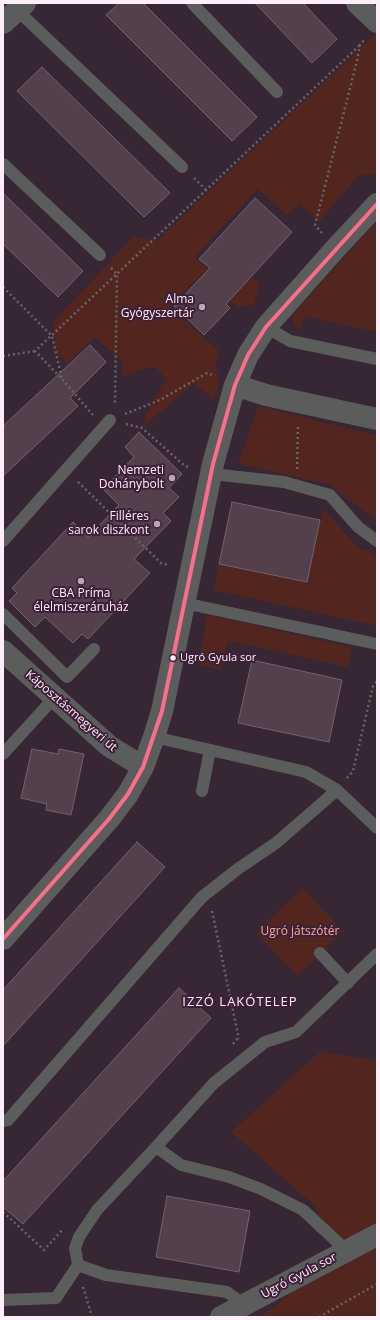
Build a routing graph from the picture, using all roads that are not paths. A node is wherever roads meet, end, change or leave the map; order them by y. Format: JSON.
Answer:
{"nodes":[{"id":1,"x":192,"y":3,"type":"edge"},
{"id":2,"x":357,"y":3,"type":"edge"},
{"id":3,"x":15,"y":12,"type":"edge"},
{"id":4,"x":373,"y":29,"type":"edge"},
{"id":5,"x":277,"y":92,"type":"dead end"},
{"id":6,"x":3,"y":164,"type":"edge"},
{"id":7,"x":182,"y":167,"type":"dead end"},
{"id":8,"x":377,"y":204,"type":"edge"},
{"id":9,"x":100,"y":255,"type":"dead end"},
{"id":10,"x":266,"y":327,"type":"junction"},
{"id":11,"x":377,"y":359,"type":"edge"},
{"id":12,"x":235,"y":385,"type":"junction"},
{"id":13,"x":377,"y":419,"type":"edge"},
{"id":14,"x":110,"y":420,"type":"road end"},
{"id":15,"x":212,"y":474,"type":"junction"},
{"id":16,"x":3,"y":541,"type":"edge"},
{"id":17,"x":377,"y":541,"type":"edge"},
{"id":18,"x":184,"y":603,"type":"junction"},
{"id":19,"x":3,"y":614,"type":"edge"},
{"id":20,"x":377,"y":644,"type":"edge"},
{"id":21,"x":94,"y":649,"type":"dead end"},
{"id":22,"x":3,"y":651,"type":"edge"},
{"id":23,"x":54,"y":698,"type":"junction"},
{"id":24,"x":154,"y":738,"type":"junction"},
{"id":25,"x":210,"y":750,"type":"junction"},
{"id":26,"x":3,"y":754,"type":"edge"},
{"id":27,"x":143,"y":767,"type":"junction"},
{"id":28,"x":337,"y":790,"type":"junction"},
{"id":29,"x":202,"y":791,"type":"dead end"},
{"id":30,"x":377,"y":828,"type":"edge"},
{"id":31,"x":3,"y":939,"type":"edge"},
{"id":32,"x":320,"y":953,"type":"dead end"},
{"id":33,"x":377,"y":954,"type":"edge"},
{"id":34,"x":348,"y":983,"type":"junction"},
{"id":35,"x":3,"y":1121,"type":"edge"},
{"id":36,"x":156,"y":1147,"type":"junction"},
{"id":37,"x":377,"y":1235,"type":"edge"},
{"id":38,"x":347,"y":1251,"type":"junction"},
{"id":39,"x":78,"y":1265,"type":"junction"},
{"id":40,"x":3,"y":1300,"type":"edge"},
{"id":41,"x":244,"y":1305,"type":"junction"},
{"id":42,"x":221,"y":1317,"type":"edge"}],
"edges":[{"from":1,"to":5,"type":"lane"},
{"from":2,"to":4,"type":"street"},
{"from":3,"to":7,"type":"lane"},
{"from":6,"to":9,"type":"lane"},
{"from":8,"to":10,"type":"street"},
{"from":10,"to":11,"type":"lane"},
{"from":10,"to":12,"type":"street"},
{"from":12,"to":13,"type":"street"},
{"from":12,"to":15,"type":"street"},
{"from":14,"to":16,"type":"lane"},
{"from":15,"to":17,"type":"lane"},
{"from":15,"to":18,"type":"street"},
{"from":18,"to":20,"type":"lane"},
{"from":18,"to":24,"type":"street"},
{"from":19,"to":21,"type":"lane"},
{"from":22,"to":23,"type":"street","name":"Káposztásmegyeri út"},
{"from":23,"to":26,"type":"lane"},
{"from":23,"to":27,"type":"street","name":"Káposztásmegyeri út"},
{"from":24,"to":25,"type":"lane"},
{"from":24,"to":27,"type":"street"},
{"from":25,"to":28,"type":"lane"},
{"from":25,"to":29,"type":"lane"},
{"from":27,"to":31,"type":"street"},
{"from":28,"to":30,"type":"lane"},
{"from":28,"to":35,"type":"lane"},
{"from":32,"to":34,"type":"lane"},
{"from":33,"to":34,"type":"lane"},
{"from":34,"to":36,"type":"lane"},
{"from":36,"to":38,"type":"lane"},
{"from":36,"to":39,"type":"lane"},
{"from":37,"to":38,"type":"street","name":"Ugró Gyula sor"},
{"from":38,"to":41,"type":"street","name":"Ugró Gyula sor"},
{"from":39,"to":40,"type":"lane"},
{"from":39,"to":41,"type":"lane"},
{"from":41,"to":42,"type":"street","name":"Ugró Gyula sor"}]}
